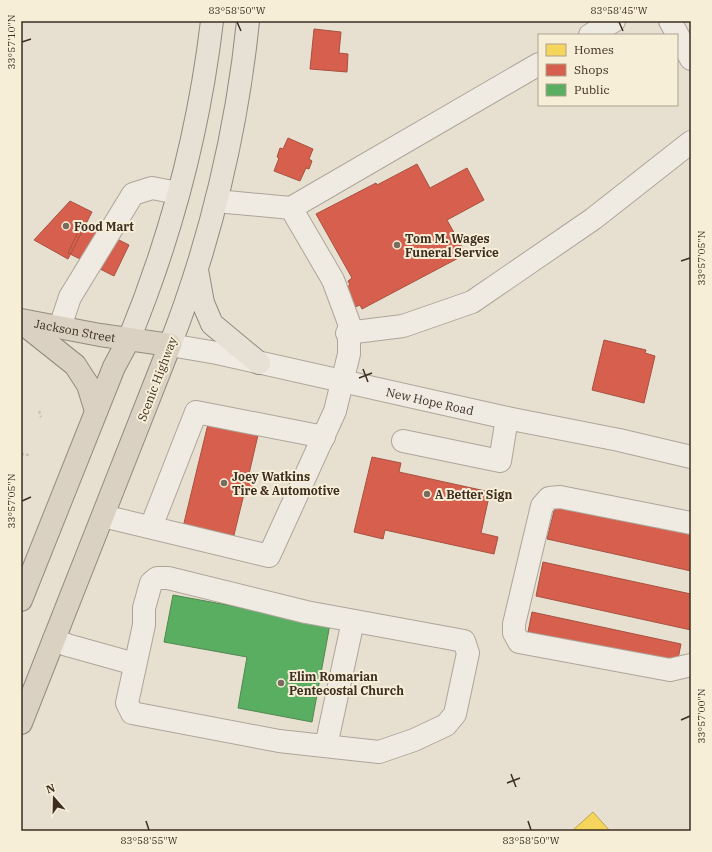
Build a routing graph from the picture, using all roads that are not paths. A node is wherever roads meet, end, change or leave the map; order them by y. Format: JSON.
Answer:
{"nodes":[{"id":1,"x":212,"y":21,"type":"edge"},
{"id":2,"x":248,"y":21,"type":"edge"},
{"id":3,"x":614,"y":21,"type":"edge"},
{"id":4,"x":670,"y":21,"type":"edge"},
{"id":5,"x":592,"y":34,"type":"edge"},
{"id":6,"x":677,"y":34,"type":"edge"},
{"id":7,"x":678,"y":35,"type":"edge"},
{"id":8,"x":691,"y":59,"type":"edge"},
{"id":9,"x":538,"y":65,"type":"edge"},
{"id":10,"x":691,"y":142,"type":"edge"},
{"id":11,"x":178,"y":193,"type":"junction"},
{"id":12,"x":216,"y":201,"type":"junction"},
{"id":13,"x":291,"y":208,"type":"junction"},
{"id":14,"x":196,"y":266,"type":"junction"},
{"id":15,"x":21,"y":321,"type":"edge"},
{"id":16,"x":60,"y":327,"type":"junction"},
{"id":17,"x":347,"y":333,"type":"junction"},
{"id":18,"x":129,"y":339,"type":"junction"},
{"id":19,"x":170,"y":346,"type":"junction"},
{"id":20,"x":259,"y":363,"type":"junction"},
{"id":21,"x":342,"y":381,"type":"junction"},
{"id":22,"x":96,"y":412,"type":"junction"},
{"id":23,"x":507,"y":418,"type":"junction"},
{"id":24,"x":324,"y":437,"type":"junction"},
{"id":25,"x":403,"y":441,"type":"dead end"},
{"id":26,"x":691,"y":457,"type":"edge"},
{"id":27,"x":103,"y":516,"type":"junction"},
{"id":28,"x":691,"y":523,"type":"edge"},
{"id":29,"x":151,"y":527,"type":"junction"},
{"id":30,"x":21,"y":600,"type":"edge"},
{"id":31,"x":353,"y":621,"type":"junction"},
{"id":32,"x":54,"y":639,"type":"junction"},
{"id":33,"x":135,"y":664,"type":"junction"},
{"id":34,"x":691,"y":665,"type":"edge"},
{"id":35,"x":21,"y":723,"type":"edge"},
{"id":36,"x":326,"y":746,"type":"junction"}],
"edges":[{"from":1,"to":11,"type":"main road"},
{"from":2,"to":12,"type":"main road","name":"Scenic Highway"},
{"from":3,"to":5,"type":"street"},
{"from":4,"to":6,"type":"street"},
{"from":7,"to":8,"type":"street"},
{"from":9,"to":13,"type":"street"},
{"from":10,"to":17,"type":"street"},
{"from":11,"to":16,"type":"street"},
{"from":11,"to":18,"type":"main road"},
{"from":12,"to":13,"type":"street"},
{"from":12,"to":14,"type":"main road","name":"Scenic Highway"},
{"from":13,"to":17,"type":"street"},
{"from":14,"to":19,"type":"main road","name":"Scenic Highway"},
{"from":14,"to":20,"type":"main road"},
{"from":15,"to":16,"type":"highway","name":"Jackson Street"},
{"from":15,"to":22,"type":"highway"},
{"from":16,"to":18,"type":"highway","name":"Jackson Street"},
{"from":17,"to":21,"type":"street"},
{"from":18,"to":19,"type":"highway","name":"Jackson Street"},
{"from":18,"to":22,"type":"highway"},
{"from":19,"to":20,"type":"street","name":"New Hope Road"},
{"from":19,"to":27,"type":"highway","name":"Scenic Highway"},
{"from":20,"to":21,"type":"street","name":"New Hope Road"},
{"from":21,"to":23,"type":"street","name":"New Hope Road"},
{"from":21,"to":24,"type":"street"},
{"from":22,"to":30,"type":"highway"},
{"from":23,"to":25,"type":"street"},
{"from":23,"to":26,"type":"street","name":"New Hope Road"},
{"from":24,"to":29,"type":"street"},
{"from":24,"to":29,"type":"street"},
{"from":27,"to":29,"type":"street"},
{"from":27,"to":32,"type":"highway","name":"Scenic Highway"},
{"from":28,"to":34,"type":"street"},
{"from":31,"to":33,"type":"street"},
{"from":31,"to":36,"type":"street"},
{"from":31,"to":36,"type":"street"},
{"from":32,"to":33,"type":"street"},
{"from":32,"to":35,"type":"highway","name":"Scenic Highway"},
{"from":33,"to":36,"type":"street"}]}
